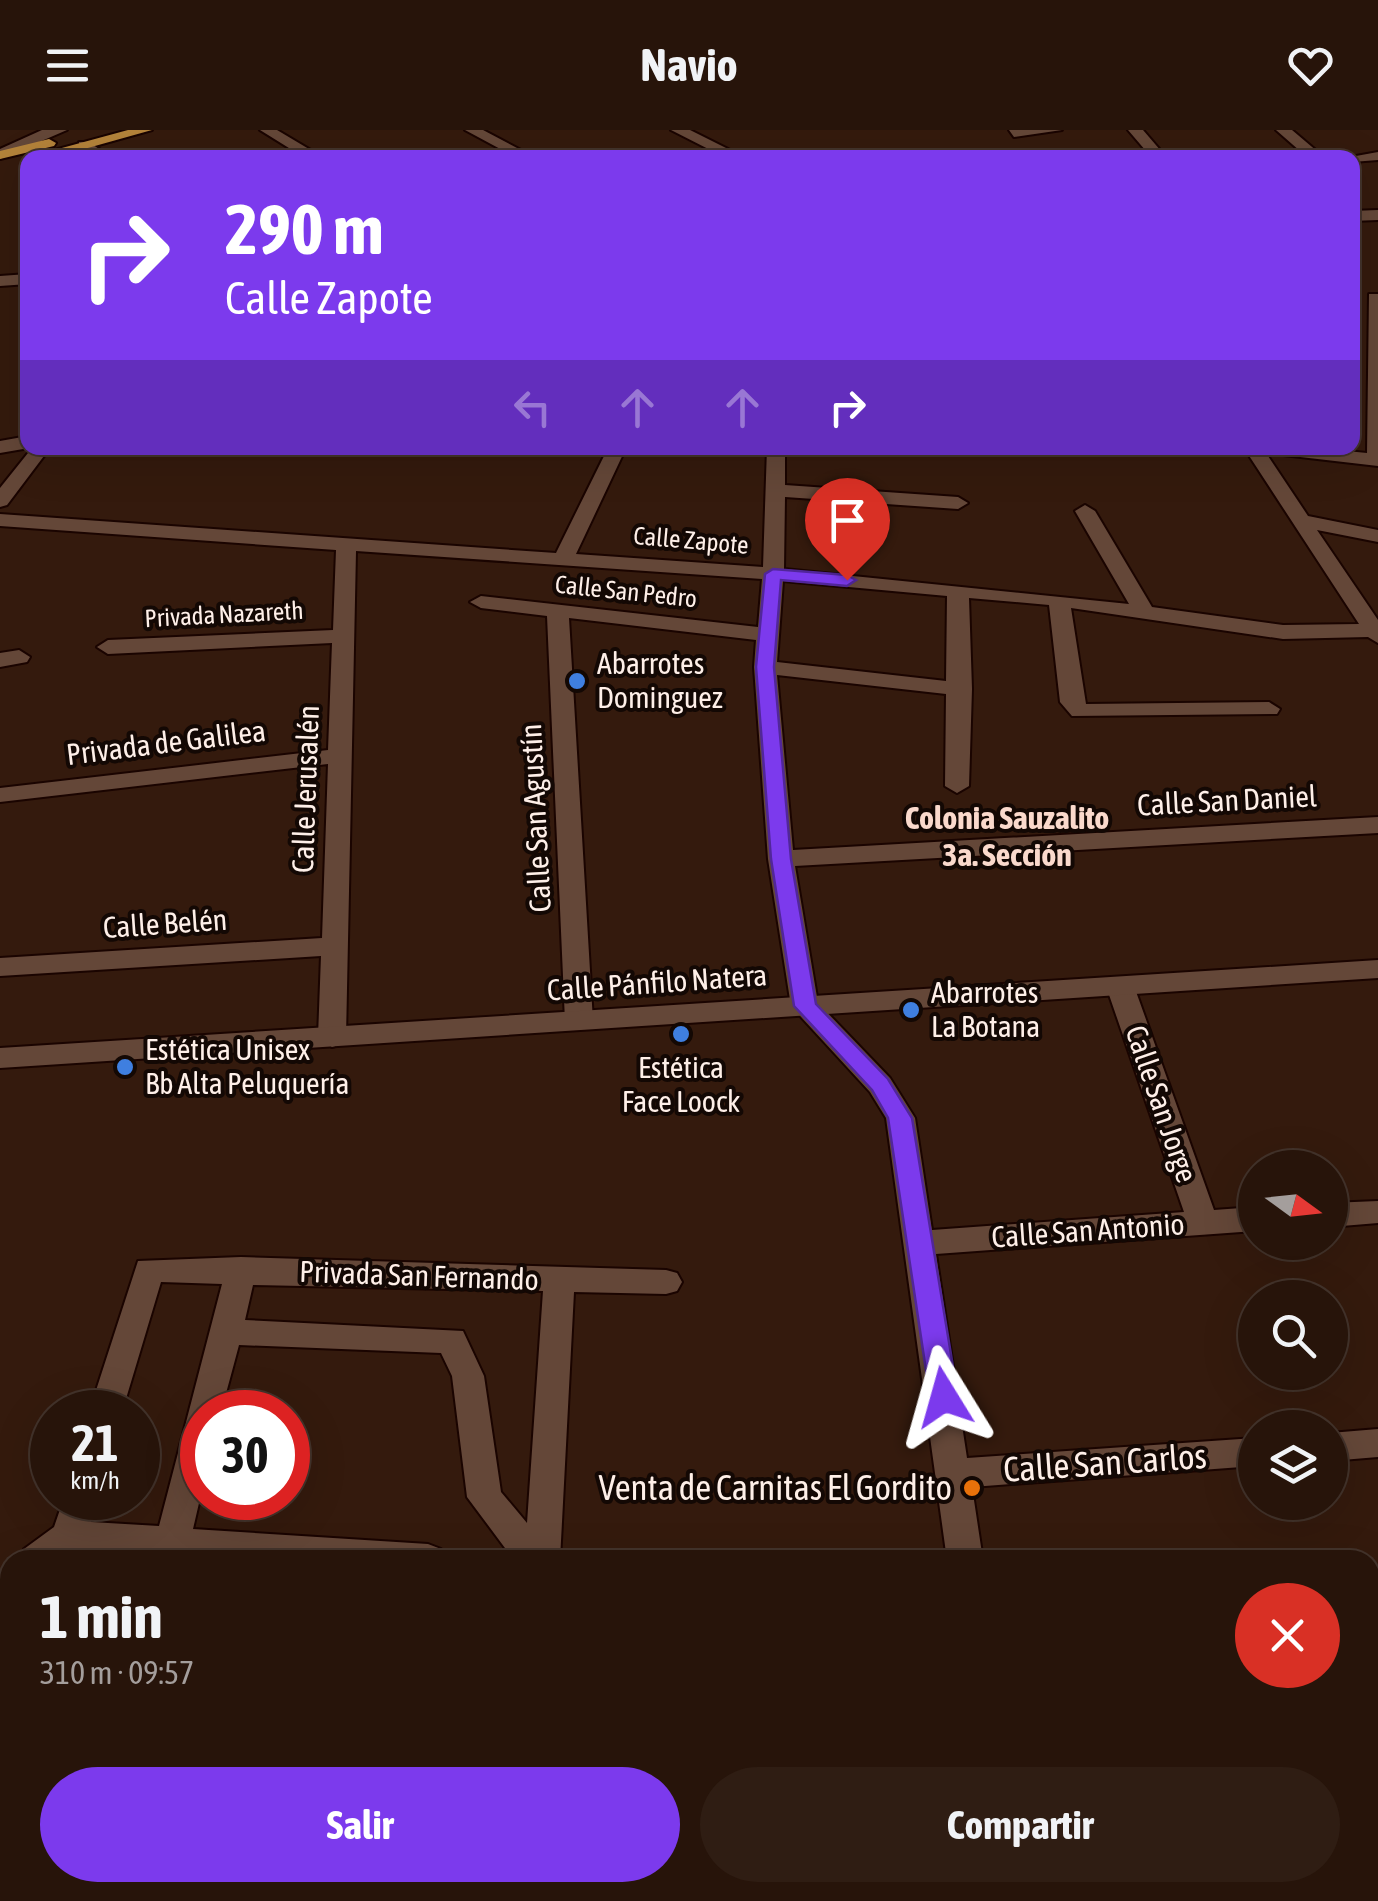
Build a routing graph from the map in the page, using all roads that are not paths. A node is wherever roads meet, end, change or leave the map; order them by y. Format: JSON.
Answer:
{"nodes":[{"id":1,"x":60,"y":130,"type":"edge"},
{"id":2,"x":104,"y":130,"type":"edge"},
{"id":3,"x":145,"y":130,"type":"edge"},
{"id":4,"x":267,"y":130,"type":"edge"},
{"id":5,"x":472,"y":130,"type":"edge"},
{"id":6,"x":678,"y":130,"type":"edge"},
{"id":7,"x":1055,"y":130,"type":"edge"},
{"id":8,"x":1135,"y":130,"type":"edge"},
{"id":9,"x":1283,"y":130,"type":"edge"},
{"id":10,"x":1014,"y":133,"type":"dead end"},
{"id":11,"x":84,"y":145,"type":"junction"},
{"id":12,"x":21,"y":150,"type":"edge"},
{"id":13,"x":63,"y":150,"type":"edge"},
{"id":14,"x":92,"y":150,"type":"edge"},
{"id":15,"x":303,"y":150,"type":"edge"},
{"id":16,"x":512,"y":150,"type":"edge"},
{"id":17,"x":722,"y":150,"type":"edge"},
{"id":18,"x":1153,"y":150,"type":"edge"},
{"id":19,"x":1308,"y":150,"type":"edge"},
{"id":20,"x":0,"y":155,"type":"edge"},
{"id":21,"x":1377,"y":298,"type":"edge"},
{"id":22,"x":36,"y":455,"type":"edge"},
{"id":23,"x":614,"y":455,"type":"edge"},
{"id":24,"x":776,"y":455,"type":"edge"},
{"id":25,"x":1258,"y":455,"type":"edge"},
{"id":26,"x":1332,"y":455,"type":"edge"},
{"id":27,"x":1378,"y":460,"type":"edge"},
{"id":28,"x":775,"y":490,"type":"junction"},
{"id":29,"x":0,"y":501,"type":"edge"},
{"id":30,"x":958,"y":503,"type":"dead end"},
{"id":31,"x":1085,"y":511,"type":"dead end"},
{"id":32,"x":0,"y":520,"type":"edge"},
{"id":33,"x":1304,"y":520,"type":"junction"},
{"id":34,"x":1378,"y":536,"type":"edge"},
{"id":35,"x":346,"y":544,"type":"junction"},
{"id":36,"x":564,"y":557,"type":"junction"},
{"id":37,"x":773,"y":574,"type":"junction"},
{"id":38,"x":958,"y":590,"type":"junction"},
{"id":39,"x":1059,"y":600,"type":"junction"},
{"id":40,"x":482,"y":602,"type":"dead end"},
{"id":41,"x":558,"y":611,"type":"junction"},
{"id":42,"x":1144,"y":611,"type":"junction"},
{"id":43,"x":1376,"y":633,"type":"edge"},
{"id":44,"x":765,"y":634,"type":"junction"},
{"id":45,"x":343,"y":636,"type":"junction"},
{"id":46,"x":108,"y":647,"type":"dead end"},
{"id":47,"x":765,"y":667,"type":"junction"},
{"id":48,"x":961,"y":689,"type":"junction"},
{"id":49,"x":1269,"y":708,"type":"dead end"},
{"id":50,"x":340,"y":756,"type":"junction"},
{"id":51,"x":958,"y":786,"type":"dead end"},
{"id":52,"x":0,"y":795,"type":"edge"},
{"id":53,"x":1378,"y":826,"type":"edge"},
{"id":54,"x":781,"y":859,"type":"junction"},
{"id":55,"x":334,"y":946,"type":"junction"},
{"id":56,"x":0,"y":967,"type":"edge"},
{"id":57,"x":1378,"y":969,"type":"edge"},
{"id":58,"x":1120,"y":986,"type":"junction"},
{"id":59,"x":805,"y":1006,"type":"junction"},
{"id":60,"x":579,"y":1021,"type":"junction"},
{"id":61,"x":332,"y":1037,"type":"junction"},
{"id":62,"x":0,"y":1058,"type":"edge"},
{"id":63,"x":1378,"y":1212,"type":"edge"},
{"id":64,"x":1348,"y":1214,"type":"edge"},
{"id":65,"x":1238,"y":1221,"type":"edge"},
{"id":66,"x":1203,"y":1223,"type":"junction"},
{"id":67,"x":921,"y":1243,"type":"junction"},
{"id":68,"x":242,"y":1269,"type":"junction"},
{"id":69,"x":559,"y":1281,"type":"junction"},
{"id":70,"x":666,"y":1282,"type":"dead end"},
{"id":71,"x":226,"y":1332,"type":"junction"},
{"id":72,"x":113,"y":1390,"type":"edge"},
{"id":73,"x":210,"y":1390,"type":"edge"},
{"id":74,"x":1378,"y":1444,"type":"edge"},
{"id":75,"x":1348,"y":1446,"type":"edge"},
{"id":76,"x":1238,"y":1453,"type":"edge"},
{"id":77,"x":955,"y":1474,"type":"junction"},
{"id":78,"x":180,"y":1511,"type":"edge"},
{"id":79,"x":75,"y":1520,"type":"edge"},
{"id":80,"x":70,"y":1536,"type":"junction"},
{"id":81,"x":172,"y":1544,"type":"junction"},
{"id":82,"x":51,"y":1550,"type":"edge"},
{"id":83,"x":216,"y":1550,"type":"edge"},
{"id":84,"x":530,"y":1550,"type":"edge"},
{"id":85,"x":540,"y":1550,"type":"edge"},
{"id":86,"x":964,"y":1550,"type":"edge"}],
"edges":[{"from":1,"to":20,"type":"street"},
{"from":2,"to":12,"type":"main road"},
{"from":3,"to":11,"type":"main road"},
{"from":4,"to":15,"type":"street"},
{"from":5,"to":16,"type":"street"},
{"from":6,"to":17,"type":"street"},
{"from":7,"to":10,"type":"street"},
{"from":8,"to":18,"type":"street"},
{"from":9,"to":19,"type":"street"},
{"from":11,"to":13,"type":"main road"},
{"from":11,"to":14,"type":"street"},
{"from":21,"to":27,"type":"street"},
{"from":22,"to":29,"type":"street"},
{"from":23,"to":36,"type":"street"},
{"from":24,"to":28,"type":"street"},
{"from":25,"to":33,"type":"street"},
{"from":26,"to":27,"type":"street"},
{"from":28,"to":30,"type":"street"},
{"from":28,"to":37,"type":"street"},
{"from":31,"to":42,"type":"street"},
{"from":32,"to":35,"type":"street","name":"Calle Zapote"},
{"from":33,"to":34,"type":"street"},
{"from":33,"to":43,"type":"street"},
{"from":35,"to":36,"type":"street","name":"Calle Zapote"},
{"from":35,"to":45,"type":"street","name":"Calle Jerusalén"},
{"from":36,"to":37,"type":"street","name":"Calle Zapote"},
{"from":37,"to":38,"type":"street","name":"Calle Zapote"},
{"from":37,"to":44,"type":"street"},
{"from":38,"to":39,"type":"street","name":"Calle Zapote"},
{"from":38,"to":48,"type":"street"},
{"from":39,"to":42,"type":"street","name":"Calle Zapote"},
{"from":39,"to":49,"type":"street"},
{"from":40,"to":41,"type":"street","name":"Calle San Pedro"},
{"from":41,"to":44,"type":"street","name":"Calle San Pedro"},
{"from":41,"to":60,"type":"street","name":"Calle San Agustín"},
{"from":42,"to":43,"type":"street","name":"Calle Zapote"},
{"from":44,"to":47,"type":"street"},
{"from":45,"to":46,"type":"street","name":"Privada Nazareth"},
{"from":45,"to":50,"type":"street","name":"Calle Jerusalén"},
{"from":47,"to":48,"type":"street"},
{"from":47,"to":54,"type":"street"},
{"from":48,"to":51,"type":"street"},
{"from":50,"to":52,"type":"street","name":"Privada de Galilea"},
{"from":50,"to":55,"type":"street","name":"Calle Jerusalén"},
{"from":53,"to":54,"type":"street","name":"Calle San Daniel"},
{"from":54,"to":59,"type":"street"},
{"from":55,"to":56,"type":"street","name":"Calle Belén"},
{"from":55,"to":61,"type":"street","name":"Calle Jerusalén"},
{"from":57,"to":58,"type":"street","name":"Calle Pánfilo Natera"},
{"from":58,"to":59,"type":"street","name":"Calle Pánfilo Natera"},
{"from":58,"to":66,"type":"street","name":"Calle San Jorge"},
{"from":59,"to":60,"type":"street","name":"Calle Pánfilo Natera"},
{"from":59,"to":67,"type":"street"},
{"from":60,"to":61,"type":"street","name":"Calle Pánfilo Natera"},
{"from":61,"to":62,"type":"street","name":"Calle Pánfilo Natera"},
{"from":63,"to":64,"type":"street"},
{"from":65,"to":66,"type":"street","name":"Calle San Antonio"},
{"from":66,"to":67,"type":"street","name":"Calle San Antonio"},
{"from":67,"to":77,"type":"street"},
{"from":68,"to":69,"type":"street","name":"Privada San Fernando"},
{"from":68,"to":71,"type":"street"},
{"from":68,"to":72,"type":"street","name":"Privada San Fernando"},
{"from":69,"to":70,"type":"street"},
{"from":69,"to":85,"type":"street","name":"Privada San Fernando"},
{"from":71,"to":73,"type":"street"},
{"from":71,"to":84,"type":"street"},
{"from":74,"to":75,"type":"street"},
{"from":76,"to":77,"type":"street","name":"Calle San Carlos"},
{"from":77,"to":86,"type":"street"},
{"from":78,"to":81,"type":"street"},
{"from":79,"to":80,"type":"street"},
{"from":80,"to":81,"type":"street"},
{"from":80,"to":82,"type":"street"},
{"from":81,"to":83,"type":"street"}]}
